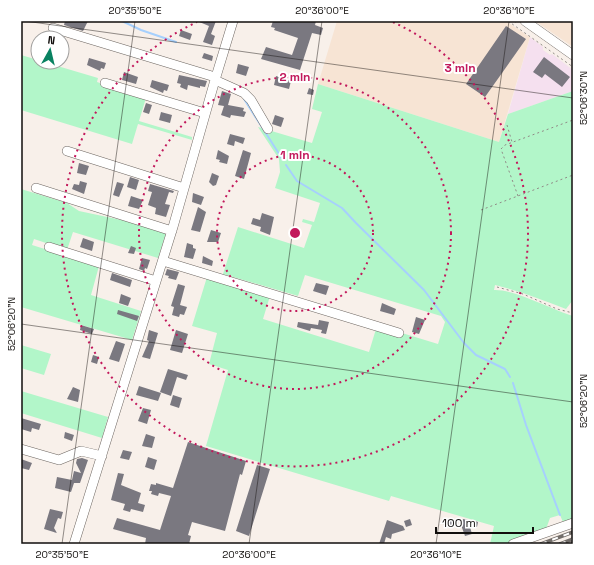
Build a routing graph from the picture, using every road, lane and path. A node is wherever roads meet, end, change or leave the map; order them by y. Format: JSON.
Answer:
{"nodes":[{"id":1,"x":233,"y":21,"type":"edge"},
{"id":2,"x":508,"y":21,"type":"edge"},
{"id":3,"x":525,"y":21,"type":"edge"},
{"id":4,"x":54,"y":28,"type":"dead end"},
{"id":5,"x":573,"y":55,"type":"edge"},
{"id":6,"x":573,"y":67,"type":"edge"},
{"id":7,"x":215,"y":78,"type":"junction"},
{"id":8,"x":105,"y":83,"type":"dead end"},
{"id":9,"x":205,"y":113,"type":"junction"},
{"id":10,"x":573,"y":120,"type":"edge"},
{"id":11,"x":506,"y":125,"type":"dead end"},
{"id":12,"x":268,"y":129,"type":"dead end"},
{"id":13,"x":512,"y":142,"type":"junction"},
{"id":14,"x":67,"y":151,"type":"dead end"},
{"id":15,"x":573,"y":175,"type":"edge"},
{"id":16,"x":36,"y":188,"type":"dead end"},
{"id":17,"x":184,"y":188,"type":"junction"},
{"id":18,"x":518,"y":196,"type":"junction"},
{"id":19,"x":481,"y":210,"type":"dead end"},
{"id":20,"x":172,"y":230,"type":"junction"},
{"id":21,"x":49,"y":247,"type":"dead end"},
{"id":22,"x":163,"y":261,"type":"junction"},
{"id":23,"x":156,"y":281,"type":"junction"},
{"id":24,"x":497,"y":287,"type":"dead end"},
{"id":25,"x":573,"y":313,"type":"edge"},
{"id":26,"x":399,"y":334,"type":"dead end"},
{"id":27,"x":21,"y":449,"type":"edge"},
{"id":28,"x":102,"y":456,"type":"junction"},
{"id":29,"x":573,"y":523,"type":"edge"},
{"id":30,"x":74,"y":544,"type":"edge"},
{"id":31,"x":514,"y":544,"type":"edge"}],
"edges":[{"from":1,"to":7,"type":"street"},
{"from":2,"to":6,"type":"path"},
{"from":3,"to":5,"type":"street"},
{"from":4,"to":7,"type":"street"},
{"from":7,"to":9,"type":"street"},
{"from":7,"to":12,"type":"street"},
{"from":8,"to":9,"type":"street"},
{"from":9,"to":17,"type":"street"},
{"from":10,"to":13,"type":"path"},
{"from":11,"to":13,"type":"path"},
{"from":13,"to":18,"type":"path"},
{"from":14,"to":17,"type":"street"},
{"from":15,"to":18,"type":"path"},
{"from":16,"to":20,"type":"street"},
{"from":17,"to":20,"type":"street"},
{"from":18,"to":19,"type":"path"},
{"from":20,"to":22,"type":"street"},
{"from":21,"to":23,"type":"street"},
{"from":22,"to":23,"type":"street"},
{"from":22,"to":26,"type":"street"},
{"from":23,"to":28,"type":"street"},
{"from":24,"to":25,"type":"path"},
{"from":27,"to":28,"type":"street"},
{"from":28,"to":30,"type":"street"},
{"from":29,"to":31,"type":"street"}]}
